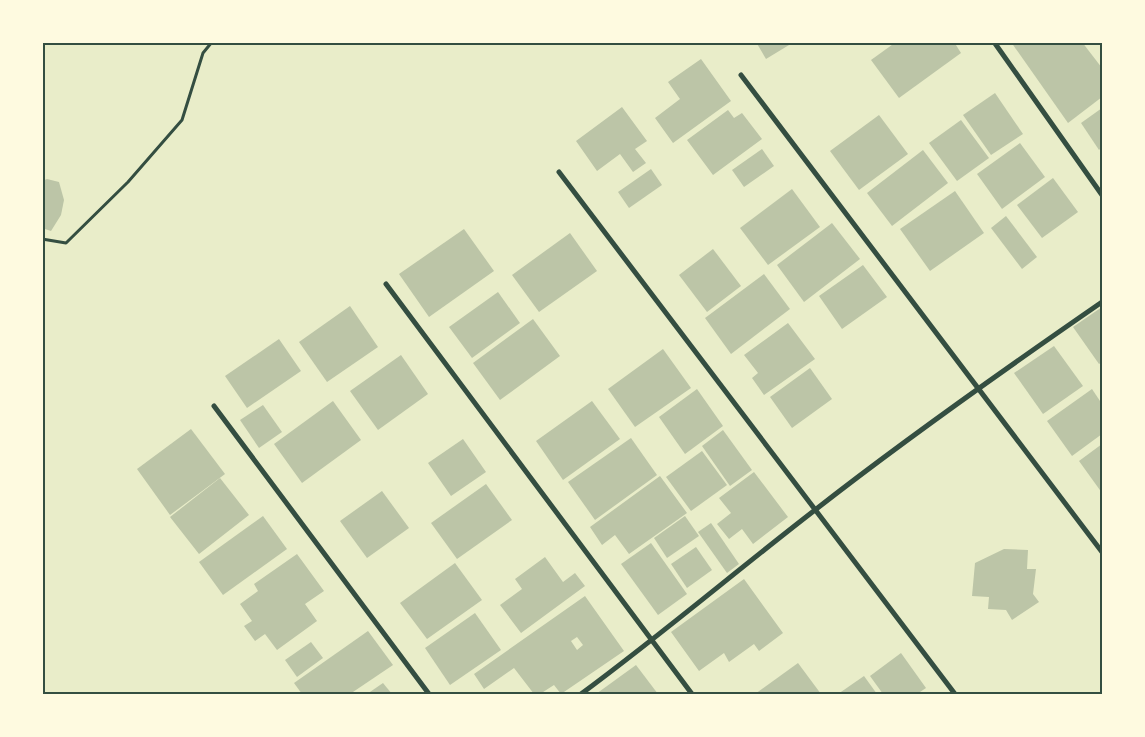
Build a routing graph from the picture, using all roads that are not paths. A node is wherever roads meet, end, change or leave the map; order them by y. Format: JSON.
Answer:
{"nodes":[{"id":1,"x":994,"y":42,"type":"edge"},
{"id":2,"x":741,"y":74,"type":"dead end"},
{"id":3,"x":560,"y":172,"type":"dead end"},
{"id":4,"x":1102,"y":195,"type":"edge"},
{"id":5,"x":386,"y":284,"type":"dead end"},
{"id":6,"x":1102,"y":302,"type":"edge"},
{"id":7,"x":979,"y":388,"type":"junction"},
{"id":8,"x":214,"y":406,"type":"dead end"},
{"id":9,"x":815,"y":510,"type":"junction"},
{"id":10,"x":1102,"y":552,"type":"edge"},
{"id":11,"x":652,"y":641,"type":"junction"},
{"id":12,"x":428,"y":694,"type":"edge"},
{"id":13,"x":581,"y":694,"type":"edge"},
{"id":14,"x":692,"y":694,"type":"edge"},
{"id":15,"x":954,"y":694,"type":"edge"}],
"edges":[{"from":1,"to":4,"type":"street"},
{"from":2,"to":7,"type":"street"},
{"from":3,"to":9,"type":"street"},
{"from":5,"to":11,"type":"street"},
{"from":6,"to":7,"type":"street"},
{"from":7,"to":9,"type":"street"},
{"from":7,"to":10,"type":"street"},
{"from":8,"to":12,"type":"street"},
{"from":9,"to":11,"type":"street"},
{"from":9,"to":15,"type":"street"},
{"from":11,"to":13,"type":"street"},
{"from":11,"to":14,"type":"street"}]}
